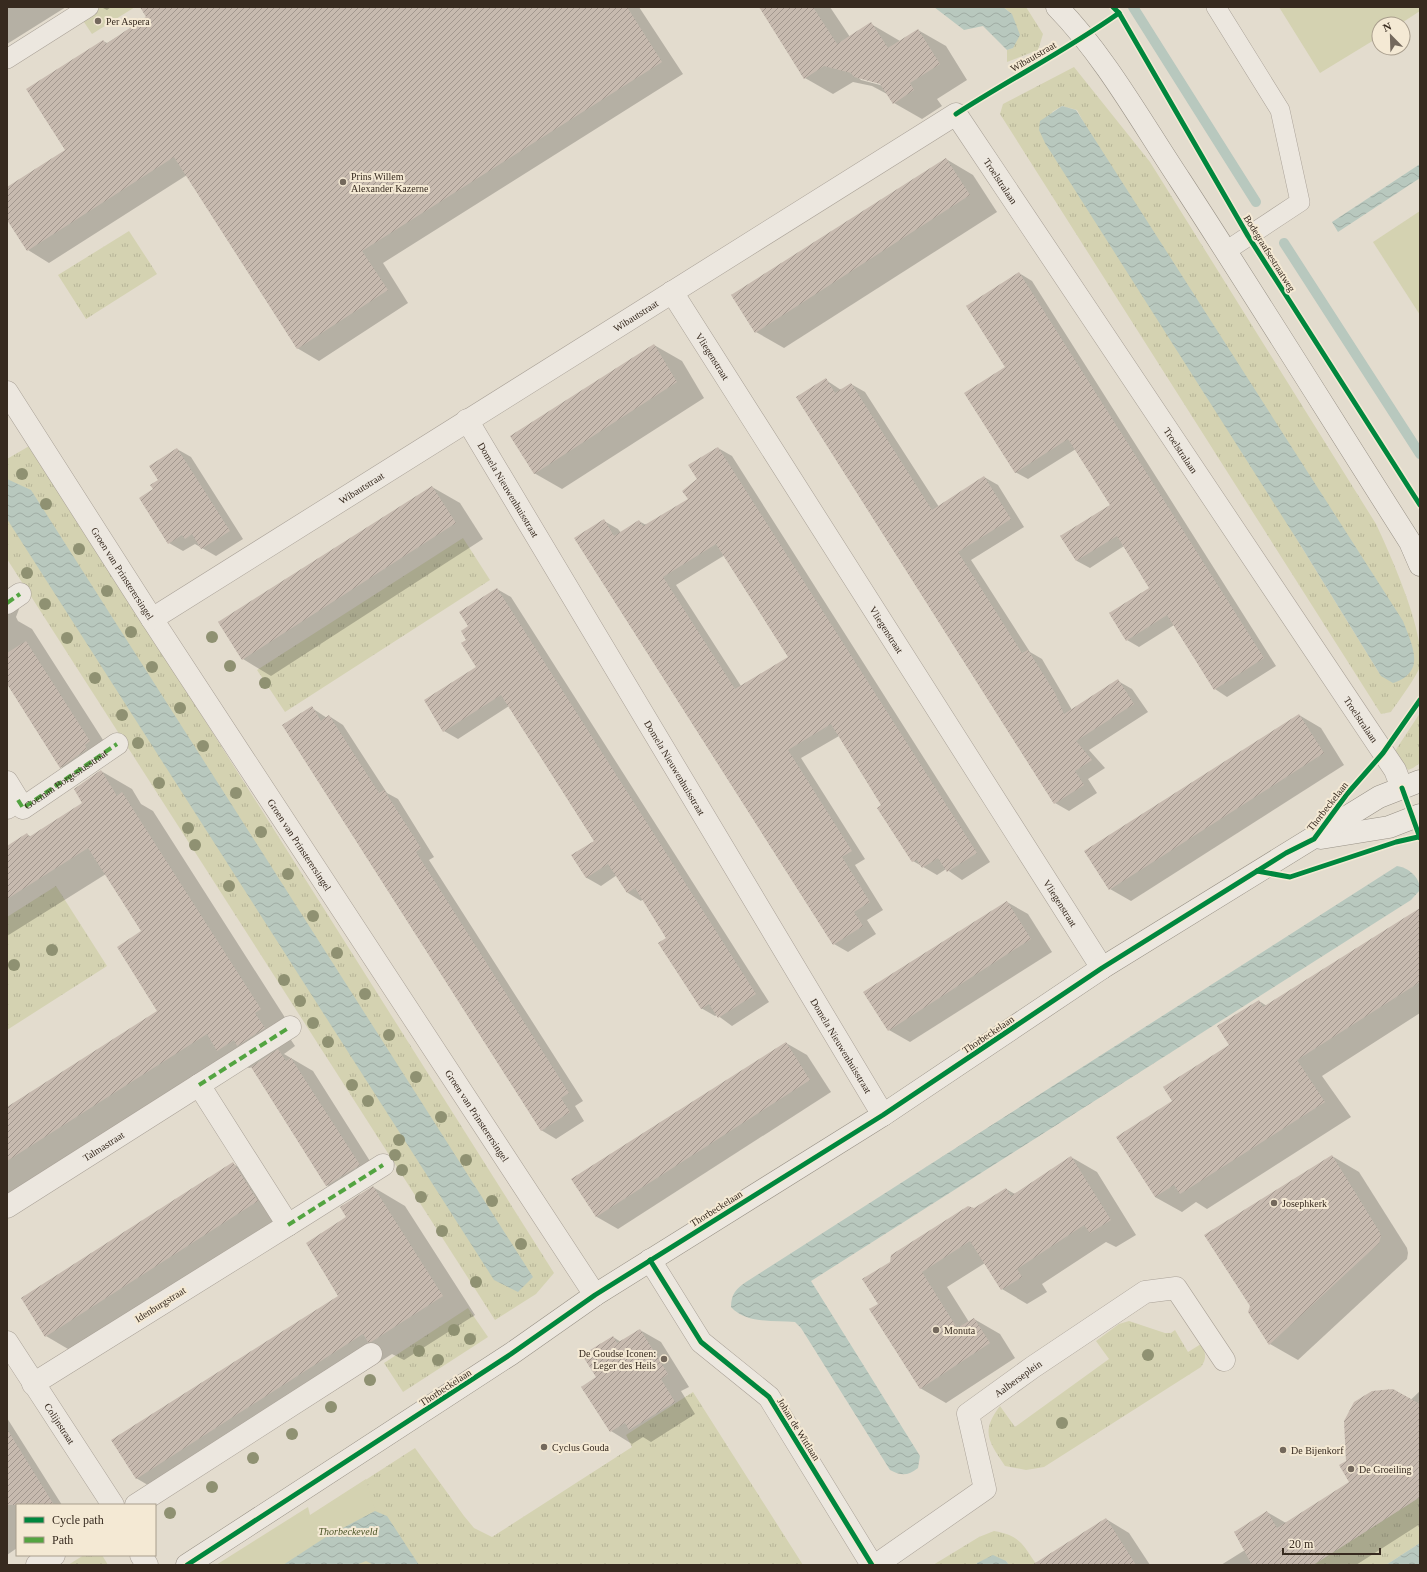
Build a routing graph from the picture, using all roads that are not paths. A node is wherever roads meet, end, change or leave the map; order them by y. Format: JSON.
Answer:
{"nodes":[{"id":1,"x":90,"y":7,"type":"edge"},
{"id":2,"x":1057,"y":7,"type":"edge"},
{"id":3,"x":1216,"y":7,"type":"edge"},
{"id":4,"x":7,"y":59,"type":"edge"},
{"id":5,"x":956,"y":114,"type":"joint"},
{"id":6,"x":1226,"y":251,"type":"junction"},
{"id":7,"x":672,"y":292,"type":"junction"},
{"id":8,"x":10,"y":405,"type":"edge"},
{"id":9,"x":467,"y":420,"type":"junction"},
{"id":10,"x":1420,"y":565,"type":"edge"},
{"id":11,"x":152,"y":619,"type":"junction"},
{"id":12,"x":117,"y":744,"type":"dead end"},
{"id":13,"x":7,"y":782,"type":"edge"},
{"id":14,"x":1411,"y":785,"type":"edge"},
{"id":15,"x":13,"y":804,"type":"edge"},
{"id":16,"x":1420,"y":815,"type":"edge"},
{"id":17,"x":1314,"y":839,"type":"junction"},
{"id":18,"x":1102,"y":968,"type":"junction"},
{"id":19,"x":290,"y":1027,"type":"dead end"},
{"id":20,"x":199,"y":1085,"type":"junction"},
{"id":21,"x":883,"y":1115,"type":"junction"},
{"id":22,"x":383,"y":1164,"type":"dead end"},
{"id":23,"x":7,"y":1207,"type":"edge"},
{"id":24,"x":288,"y":1224,"type":"junction"},
{"id":25,"x":650,"y":1260,"type":"junction"},
{"id":26,"x":595,"y":1296,"type":"junction"},
{"id":27,"x":7,"y":1342,"type":"edge"},
{"id":28,"x":371,"y":1354,"type":"dead end"},
{"id":29,"x":1224,"y":1360,"type":"dead end"},
{"id":30,"x":33,"y":1384,"type":"junction"},
{"id":31,"x":112,"y":1504,"type":"edge"},
{"id":32,"x":138,"y":1504,"type":"edge"},
{"id":33,"x":52,"y":1556,"type":"edge"},
{"id":34,"x":142,"y":1556,"type":"edge"},
{"id":35,"x":38,"y":1565,"type":"edge"},
{"id":36,"x":147,"y":1565,"type":"edge"},
{"id":37,"x":187,"y":1565,"type":"edge"},
{"id":38,"x":872,"y":1565,"type":"edge"},
{"id":39,"x":876,"y":1565,"type":"edge"}],
"edges":[{"from":1,"to":4,"type":"lane"},
{"from":2,"to":6,"type":"street"},
{"from":3,"to":6,"type":"lane","name":"Bodegraafsestraatweg"},
{"from":5,"to":7,"type":"street","name":"Wibautstraat"},
{"from":5,"to":14,"type":"street","name":"Troelstralaan"},
{"from":6,"to":10,"type":"street"},
{"from":7,"to":9,"type":"street","name":"Wibautstraat"},
{"from":7,"to":18,"type":"street","name":"Vliegenstraat"},
{"from":8,"to":11,"type":"street","name":"Groen van Prinsterersingel"},
{"from":9,"to":11,"type":"street","name":"Wibautstraat"},
{"from":9,"to":21,"type":"street","name":"Domela Nieuwenhuisstraat"},
{"from":11,"to":26,"type":"street","name":"Groen van Prinsterersingel"},
{"from":12,"to":15,"type":"street","name":"Goeman Borgesiusstraat"},
{"from":13,"to":15,"type":"street","name":"Goeman Borgesiusstraat"},
{"from":14,"to":17,"type":"street","name":"Thorbeckelaan"},
{"from":16,"to":17,"type":"street","name":"Thorbeckelaan"},
{"from":17,"to":18,"type":"street","name":"Thorbeckelaan"},
{"from":18,"to":21,"type":"street","name":"Thorbeckelaan"},
{"from":19,"to":20,"type":"street","name":"Talmastraat"},
{"from":20,"to":23,"type":"street","name":"Talmastraat"},
{"from":20,"to":24,"type":"street"},
{"from":21,"to":25,"type":"street","name":"Thorbeckelaan"},
{"from":22,"to":24,"type":"street","name":"Idenburgstraat"},
{"from":24,"to":30,"type":"street","name":"Idenburgstraat"},
{"from":25,"to":26,"type":"street","name":"Thorbeckelaan"},
{"from":25,"to":38,"type":"street","name":"Johan de Wittlaan"},
{"from":26,"to":37,"type":"street","name":"Thorbeckelaan"},
{"from":27,"to":30,"type":"street","name":"Colijnstraat"},
{"from":28,"to":32,"type":"street"},
{"from":29,"to":39,"type":"street","name":"Aalberseplein"},
{"from":30,"to":31,"type":"street","name":"Colijnstraat"},
{"from":33,"to":35,"type":"street"},
{"from":34,"to":36,"type":"street"}]}
